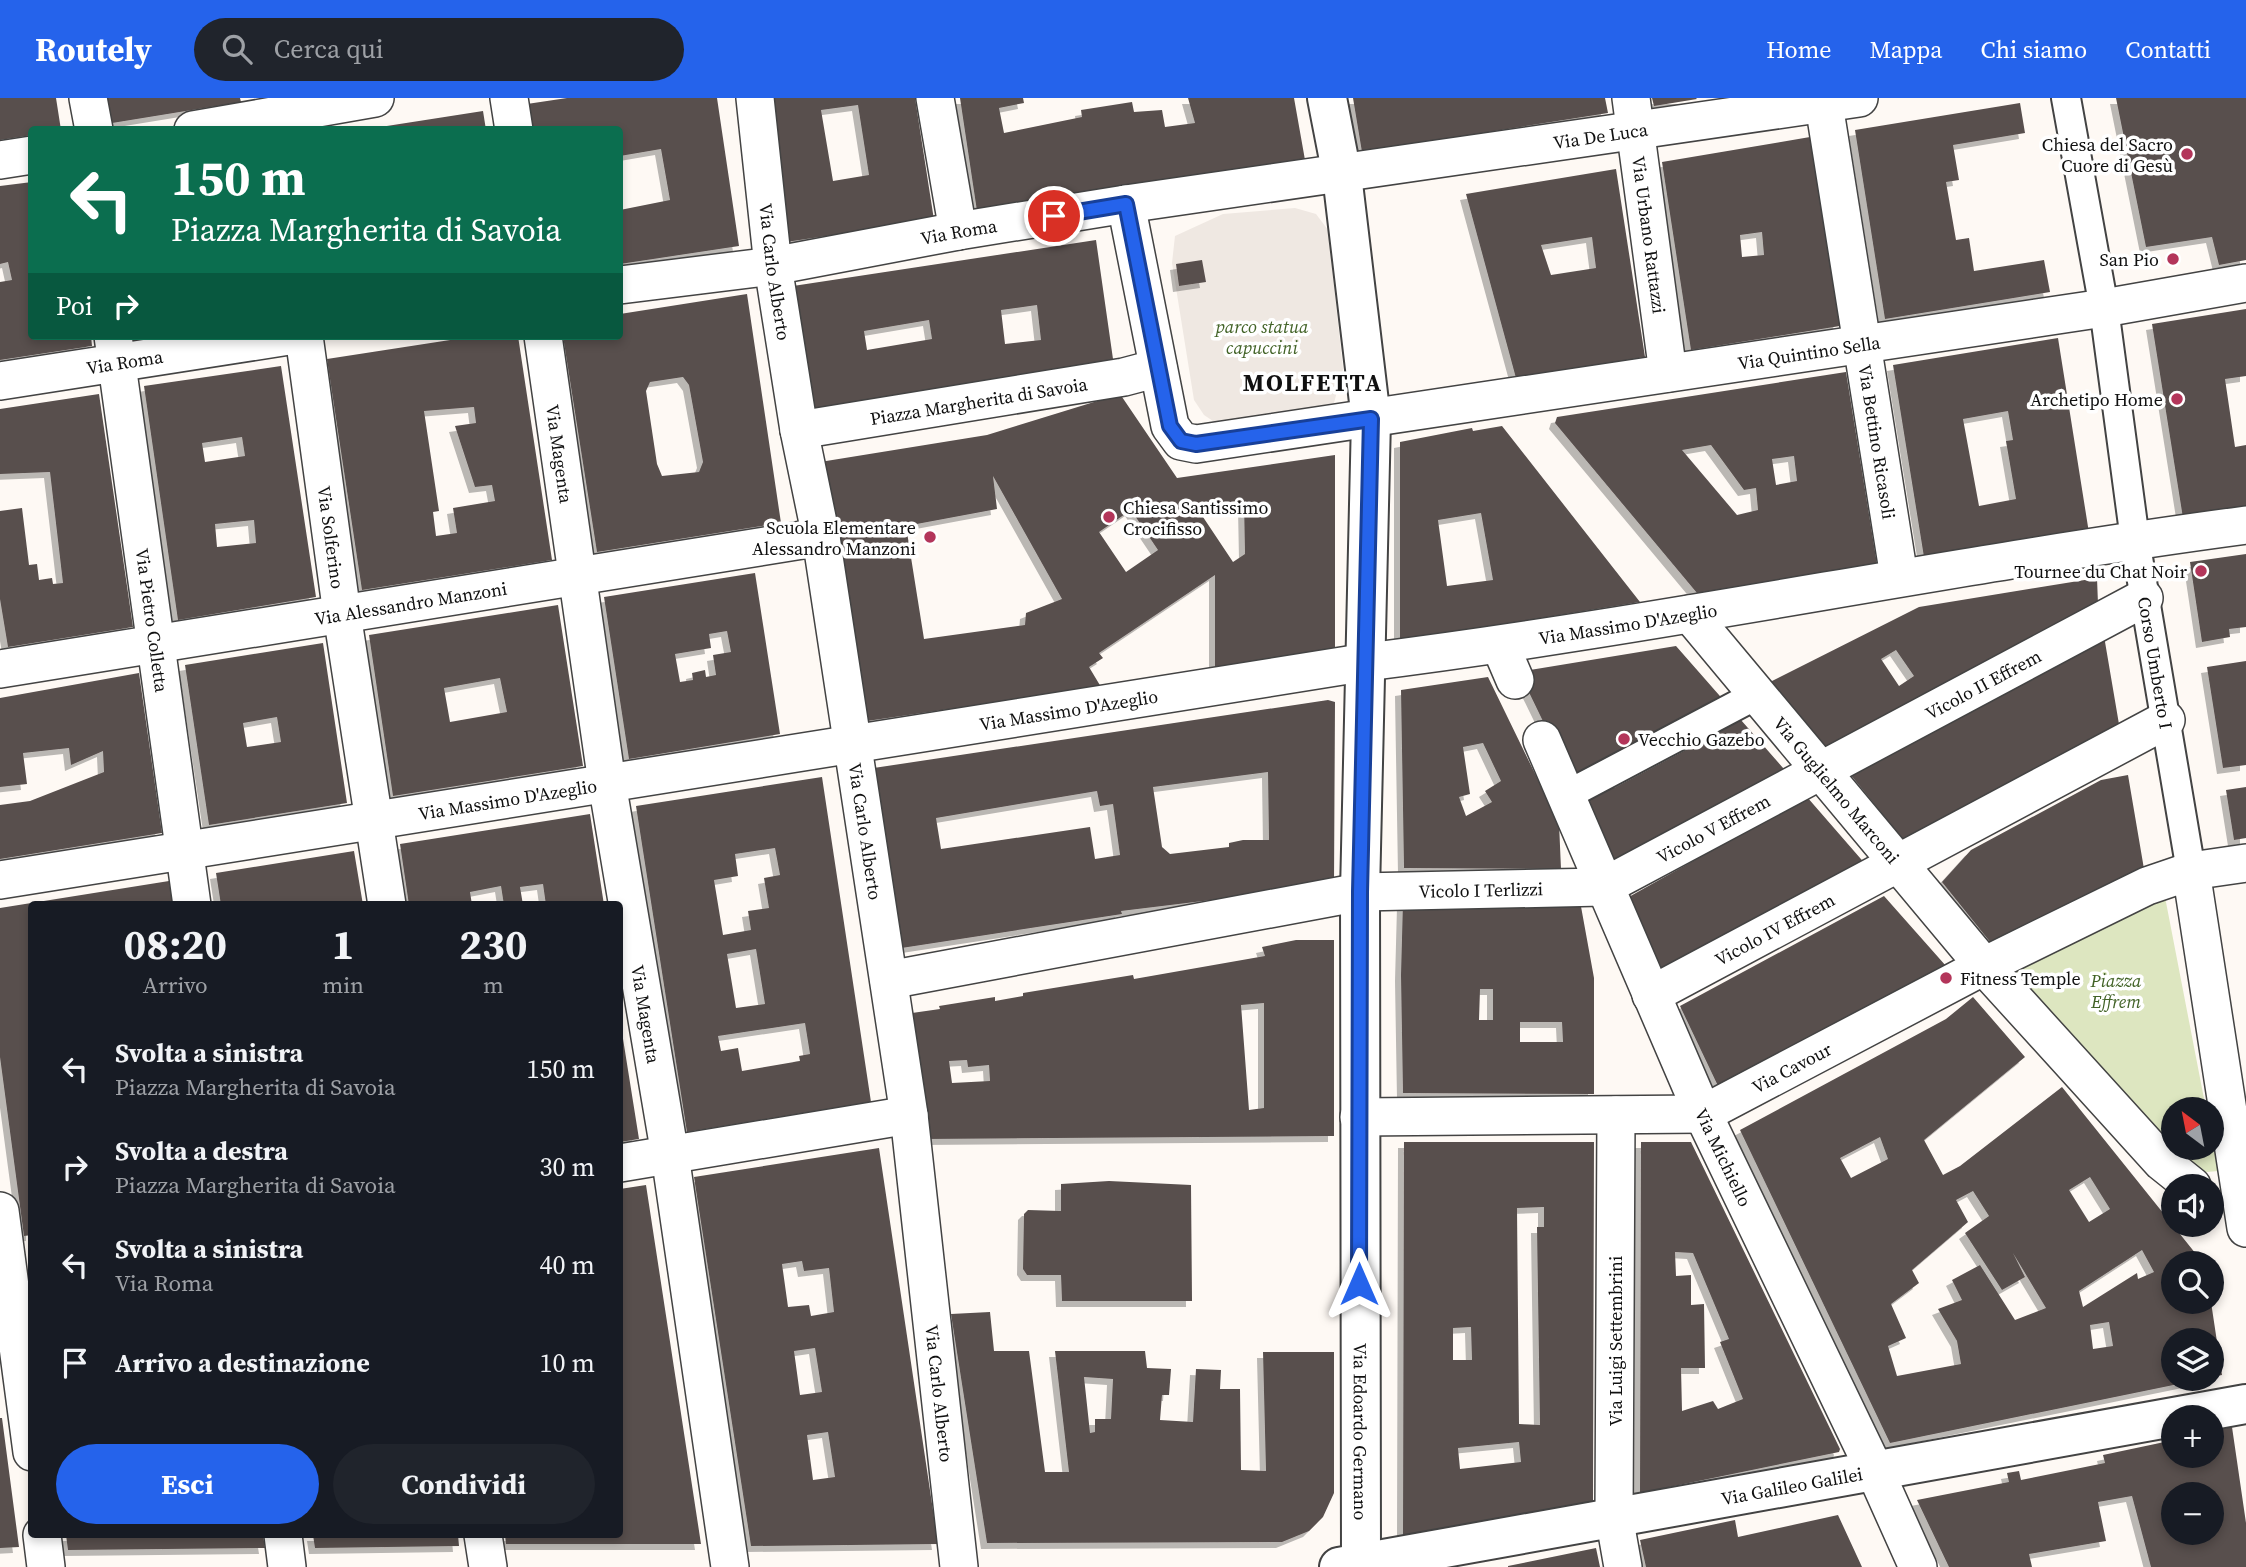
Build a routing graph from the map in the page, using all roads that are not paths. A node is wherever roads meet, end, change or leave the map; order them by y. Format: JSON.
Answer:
{"nodes":[{"id":1,"x":88,"y":98,"type":"edge"},
{"id":2,"x":376,"y":98,"type":"edge"},
{"id":3,"x":509,"y":98,"type":"edge"},
{"id":4,"x":755,"y":98,"type":"edge"},
{"id":5,"x":935,"y":98,"type":"edge"},
{"id":6,"x":1327,"y":98,"type":"edge"},
{"id":7,"x":2067,"y":98,"type":"edge"},
{"id":8,"x":1835,"y":100,"type":"edge"},
{"id":9,"x":275,"y":115,"type":"edge"},
{"id":10,"x":1634,"y":115,"type":"edge"},
{"id":11,"x":93,"y":126,"type":"edge"},
{"id":12,"x":215,"y":126,"type":"edge"},
{"id":13,"x":513,"y":126,"type":"edge"},
{"id":14,"x":28,"y":156,"type":"edge"},
{"id":15,"x":0,"y":160,"type":"edge"},
{"id":16,"x":1342,"y":175,"type":"junction"},
{"id":17,"x":1126,"y":204,"type":"junction"},
{"id":18,"x":958,"y":231,"type":"junction"},
{"id":19,"x":773,"y":266,"type":"junction"},
{"id":20,"x":2246,"y":283,"type":"edge"},
{"id":21,"x":623,"y":285,"type":"edge"},
{"id":22,"x":2104,"y":308,"type":"junction"},
{"id":23,"x":235,"y":340,"type":"edge"},
{"id":24,"x":305,"y":340,"type":"edge"},
{"id":25,"x":544,"y":340,"type":"edge"},
{"id":26,"x":1861,"y":343,"type":"junction"},
{"id":27,"x":114,"y":349,"type":"edge"},
{"id":28,"x":1158,"y":368,"type":"junction"},
{"id":29,"x":1668,"y":373,"type":"junction"},
{"id":30,"x":0,"y":381,"type":"edge"},
{"id":31,"x":1371,"y":419,"type":"junction"},
{"id":32,"x":799,"y":430,"type":"junction"},
{"id":33,"x":2246,"y":525,"type":"edge"},
{"id":34,"x":821,"y":537,"type":"junction"},
{"id":35,"x":2135,"y":540,"type":"junction"},
{"id":36,"x":578,"y":575,"type":"junction"},
{"id":37,"x":1899,"y":577,"type":"junction"},
{"id":38,"x":2144,"y":598,"type":"junction"},
{"id":39,"x":342,"y":614,"type":"junction"},
{"id":40,"x":1690,"y":614,"type":"junction"},
{"id":41,"x":154,"y":644,"type":"junction"},
{"id":42,"x":1500,"y":645,"type":"junction"},
{"id":43,"x":1367,"y":662,"type":"junction"},
{"id":44,"x":0,"y":669,"type":"edge"},
{"id":45,"x":1515,"y":680,"type":"dead end"},
{"id":46,"x":1758,"y":694,"type":"junction"},
{"id":47,"x":2166,"y":720,"type":"junction"},
{"id":48,"x":1542,"y":740,"type":"dead end"},
{"id":49,"x":853,"y":744,"type":"junction"},
{"id":50,"x":1823,"y":772,"type":"junction"},
{"id":51,"x":607,"y":783,"type":"junction"},
{"id":52,"x":1565,"y":796,"type":"junction"},
{"id":53,"x":373,"y":820,"type":"junction"},
{"id":54,"x":183,"y":851,"type":"junction"},
{"id":55,"x":2246,"y":863,"type":"edge"},
{"id":56,"x":1900,"y":864,"type":"junction"},
{"id":57,"x":2191,"y":871,"type":"junction"},
{"id":58,"x":0,"y":880,"type":"edge"},
{"id":59,"x":1603,"y":887,"type":"junction"},
{"id":60,"x":1360,"y":892,"type":"junction"},
{"id":61,"x":191,"y":901,"type":"edge"},
{"id":62,"x":386,"y":901,"type":"edge"},
{"id":63,"x":1984,"y":966,"type":"junction"},
{"id":64,"x":889,"y":980,"type":"junction"},
{"id":65,"x":1651,"y":995,"type":"junction"},
{"id":66,"x":1703,"y":1114,"type":"junction"},
{"id":67,"x":909,"y":1115,"type":"junction"},
{"id":68,"x":1616,"y":1115,"type":"junction"},
{"id":69,"x":1359,"y":1117,"type":"junction"},
{"id":70,"x":670,"y":1155,"type":"junction"},
{"id":71,"x":623,"y":1163,"type":"edge"},
{"id":72,"x":2177,"y":1174,"type":"edge"},
{"id":73,"x":2224,"y":1209,"type":"edge"},
{"id":74,"x":0,"y":1211,"type":"edge"},
{"id":75,"x":2245,"y":1224,"type":"edge"},
{"id":76,"x":13,"y":1260,"type":"edge"},
{"id":77,"x":2246,"y":1404,"type":"edge"},
{"id":78,"x":28,"y":1412,"type":"edge"},
{"id":79,"x":1874,"y":1469,"type":"junction"},
{"id":80,"x":1614,"y":1516,"type":"junction"},
{"id":81,"x":42,"y":1538,"type":"edge"},
{"id":82,"x":283,"y":1538,"type":"edge"},
{"id":83,"x":483,"y":1538,"type":"edge"},
{"id":84,"x":1361,"y":1565,"type":"edge"},
{"id":85,"x":46,"y":1567,"type":"edge"},
{"id":86,"x":286,"y":1567,"type":"edge"},
{"id":87,"x":488,"y":1567,"type":"edge"},
{"id":88,"x":730,"y":1567,"type":"edge"},
{"id":89,"x":959,"y":1567,"type":"edge"},
{"id":90,"x":1623,"y":1567,"type":"edge"},
{"id":91,"x":1918,"y":1567,"type":"edge"}],
"edges":[{"from":1,"to":11,"type":"street"},
{"from":2,"to":9,"type":"street"},
{"from":3,"to":13,"type":"street"},
{"from":4,"to":19,"type":"street","name":"Via Carlo Alberto"},
{"from":5,"to":18,"type":"street"},
{"from":6,"to":16,"type":"street"},
{"from":7,"to":22,"type":"street","name":"Corso Umberto I"},
{"from":8,"to":10,"type":"street","name":"Via De Luca"},
{"from":8,"to":26,"type":"street","name":"Via Bettino Ricasoli"},
{"from":9,"to":12,"type":"street"},
{"from":10,"to":16,"type":"street","name":"Via De Luca"},
{"from":10,"to":29,"type":"street","name":"Via Urbano Rattazzi"},
{"from":14,"to":15,"type":"street"},
{"from":16,"to":17,"type":"street","name":"Via Roma"},
{"from":16,"to":31,"type":"street"},
{"from":17,"to":18,"type":"street","name":"Via Roma"},
{"from":17,"to":28,"type":"street"},
{"from":18,"to":19,"type":"street","name":"Via Roma"},
{"from":19,"to":21,"type":"street","name":"Via Roma"},
{"from":19,"to":32,"type":"street","name":"Via Carlo Alberto"},
{"from":20,"to":22,"type":"street","name":"Via Quintino Sella"},
{"from":22,"to":26,"type":"street","name":"Via Quintino Sella"},
{"from":22,"to":35,"type":"street","name":"Corso Umberto I"},
{"from":23,"to":27,"type":"street","name":"Via Roma"},
{"from":24,"to":39,"type":"street","name":"Via Solferino"},
{"from":25,"to":36,"type":"street","name":"Via Magenta"},
{"from":26,"to":29,"type":"street","name":"Via Quintino Sella"},
{"from":26,"to":37,"type":"street","name":"Via Bettino Ricasoli"},
{"from":27,"to":30,"type":"street","name":"Via Roma"},
{"from":27,"to":41,"type":"street","name":"Via Pietro Colletta"},
{"from":28,"to":31,"type":"street"},
{"from":28,"to":32,"type":"street","name":"Piazza Margherita di Savoia"},
{"from":29,"to":31,"type":"street","name":"Via Quintino Sella"},
{"from":31,"to":43,"type":"street","name":"Via Edoardo Germano"},
{"from":32,"to":34,"type":"street","name":"Via Carlo Alberto"},
{"from":33,"to":35,"type":"street","name":"Via Massimo D'Azeglio"},
{"from":34,"to":36,"type":"street","name":"Via Alessandro Manzoni"},
{"from":34,"to":49,"type":"street","name":"Via Carlo Alberto"},
{"from":35,"to":37,"type":"street","name":"Via Massimo D'Azeglio"},
{"from":35,"to":38,"type":"street","name":"Corso Umberto I"},
{"from":36,"to":39,"type":"street","name":"Via Alessandro Manzoni"},
{"from":36,"to":51,"type":"street","name":"Via Magenta"},
{"from":37,"to":40,"type":"street","name":"Via Massimo D'Azeglio"},
{"from":38,"to":47,"type":"street","name":"Corso Umberto I"},
{"from":38,"to":50,"type":"street","name":"Vicolo II Effrem"},
{"from":39,"to":41,"type":"street","name":"Via Alessandro Manzoni"},
{"from":39,"to":53,"type":"street","name":"Via Solferino"},
{"from":40,"to":42,"type":"street","name":"Via Massimo D'Azeglio"},
{"from":40,"to":46,"type":"street","name":"Via Guglielmo Marconi"},
{"from":41,"to":44,"type":"street","name":"Via Alessandro Manzoni"},
{"from":41,"to":54,"type":"street","name":"Via Pietro Colletta"},
{"from":42,"to":43,"type":"street","name":"Via Massimo D'Azeglio"},
{"from":42,"to":45,"type":"street"},
{"from":43,"to":49,"type":"street","name":"Via Massimo D'Azeglio"},
{"from":43,"to":60,"type":"street","name":"Via Edoardo Germano"},
{"from":46,"to":50,"type":"street","name":"Via Guglielmo Marconi"},
{"from":46,"to":52,"type":"street"},
{"from":47,"to":56,"type":"street"},
{"from":47,"to":57,"type":"street","name":"Corso Umberto I"},
{"from":48,"to":52,"type":"street","name":"Via Michiello"},
{"from":49,"to":51,"type":"street","name":"Via Massimo D'Azeglio"},
{"from":49,"to":64,"type":"street","name":"Via Carlo Alberto"},
{"from":50,"to":56,"type":"street","name":"Via Guglielmo Marconi"},
{"from":50,"to":59,"type":"street","name":"Vicolo V Effrem"},
{"from":51,"to":53,"type":"street","name":"Via Massimo D'Azeglio"},
{"from":51,"to":70,"type":"street","name":"Via Magenta"},
{"from":52,"to":59,"type":"street","name":"Via Michiello"},
{"from":53,"to":54,"type":"street","name":"Via Massimo D'Azeglio"},
{"from":53,"to":62,"type":"street","name":"Via Solferino"},
{"from":54,"to":58,"type":"street","name":"Via Massimo D'Azeglio"},
{"from":54,"to":61,"type":"street","name":"Via Pietro Colletta"},
{"from":55,"to":57,"type":"street","name":"Via Cavour"},
{"from":56,"to":63,"type":"street","name":"Via Guglielmo Marconi"},
{"from":56,"to":65,"type":"street","name":"Vicolo IV Effrem"},
{"from":57,"to":63,"type":"street","name":"Via Cavour"},
{"from":57,"to":75,"type":"street","name":"Corso Umberto I"},
{"from":59,"to":60,"type":"street","name":"Vicolo I Terlizzi"},
{"from":59,"to":65,"type":"street","name":"Via Michiello"},
{"from":60,"to":64,"type":"street","name":"Vicolo I Terlizzi"},
{"from":60,"to":69,"type":"street","name":"Via Edoardo Germano"},
{"from":63,"to":66,"type":"street","name":"Via Cavour"},
{"from":63,"to":72,"type":"street"},
{"from":64,"to":67,"type":"street","name":"Via Carlo Alberto"},
{"from":65,"to":66,"type":"street","name":"Via Michiello"},
{"from":66,"to":68,"type":"street","name":"Via Cavour"},
{"from":66,"to":79,"type":"street","name":"Via Michiello"},
{"from":67,"to":70,"type":"street"},
{"from":67,"to":89,"type":"street","name":"Via Carlo Alberto"},
{"from":68,"to":69,"type":"street","name":"Via Cavour"},
{"from":68,"to":80,"type":"street","name":"Via Luigi Settembrini"},
{"from":69,"to":84,"type":"street","name":"Via Edoardo Germano"},
{"from":70,"to":71,"type":"street"},
{"from":70,"to":88,"type":"street","name":"Via Magenta"},
{"from":73,"to":75,"type":"street"},
{"from":74,"to":76,"type":"street"},
{"from":76,"to":78,"type":"street"},
{"from":77,"to":79,"type":"street","name":"Via Galileo Galilei"},
{"from":79,"to":80,"type":"street","name":"Via Galileo Galilei"},
{"from":79,"to":91,"type":"street","name":"Via Michiello"},
{"from":80,"to":84,"type":"street","name":"Via Galileo Galilei"},
{"from":80,"to":90,"type":"street","name":"Via Luigi Settembrini"},
{"from":81,"to":85,"type":"street"},
{"from":82,"to":86,"type":"street"},
{"from":83,"to":87,"type":"street"}]}
